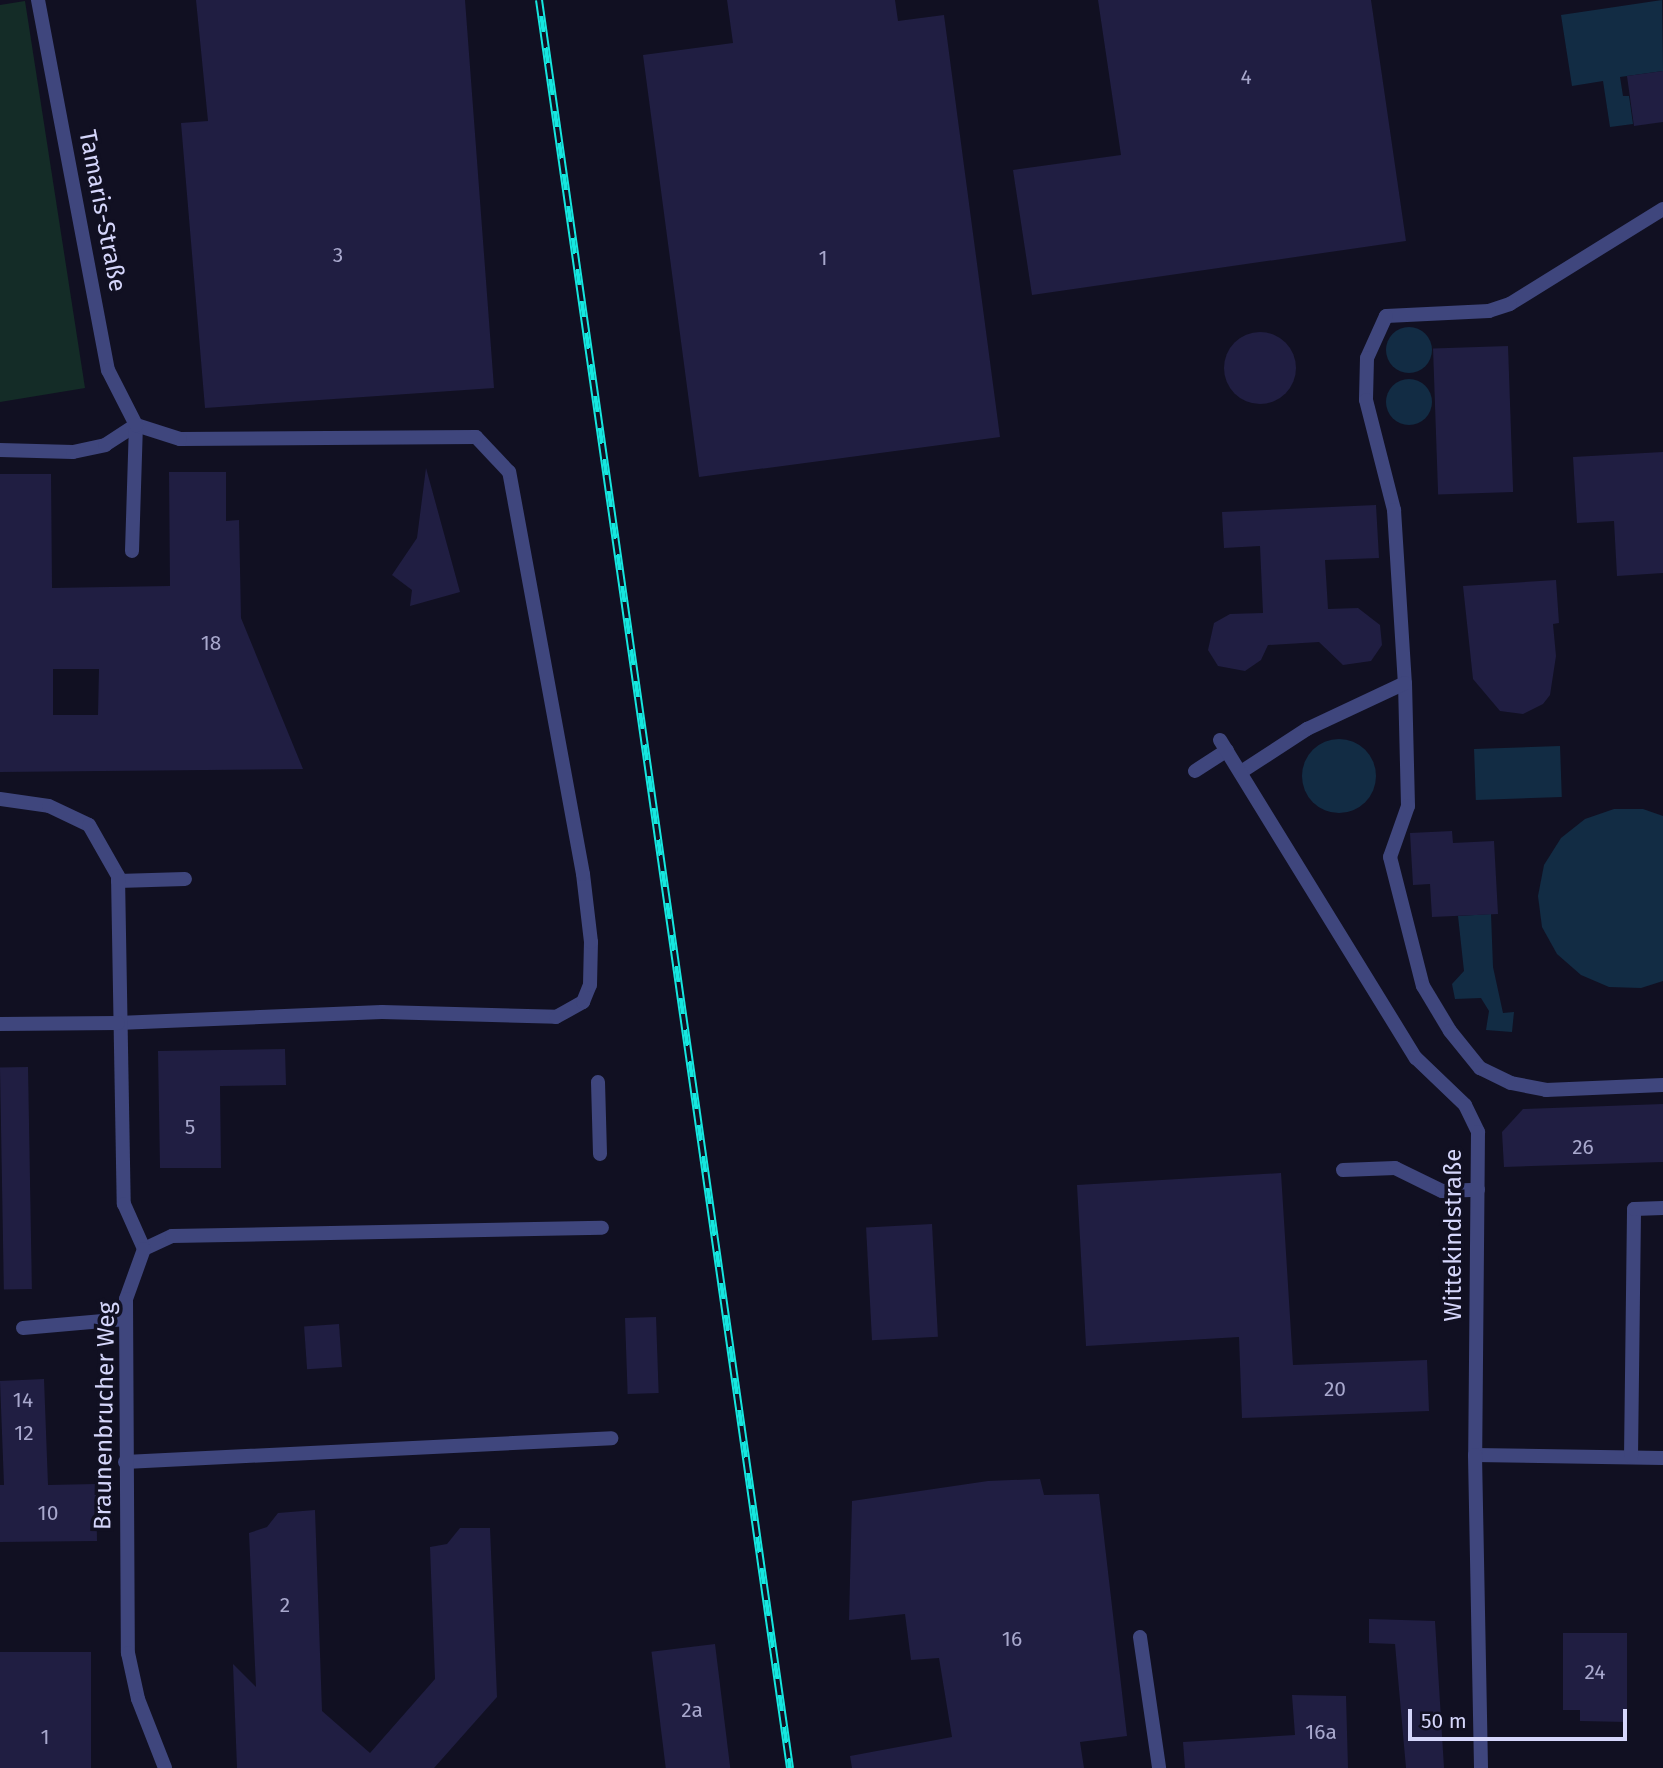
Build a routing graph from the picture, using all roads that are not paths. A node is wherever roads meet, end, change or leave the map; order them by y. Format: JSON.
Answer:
{"nodes":[{"id":1,"x":38,"y":0,"type":"edge"},
{"id":2,"x":1663,"y":209,"type":"edge"},
{"id":3,"x":136,"y":425,"type":"junction"},
{"id":4,"x":0,"y":450,"type":"edge"},
{"id":5,"x":132,"y":551,"type":"dead end"},
{"id":6,"x":1405,"y":683,"type":"junction"},
{"id":7,"x":1195,"y":771,"type":"dead end"},
{"id":8,"x":1241,"y":772,"type":"junction"},
{"id":9,"x":0,"y":799,"type":"edge"},
{"id":10,"x":185,"y":879,"type":"dead end"},
{"id":11,"x":118,"y":881,"type":"junction"},
{"id":12,"x":118,"y":1023,"type":"junction"},
{"id":13,"x":0,"y":1024,"type":"edge"},
{"id":14,"x":598,"y":1082,"type":"dead end"},
{"id":15,"x":1663,"y":1086,"type":"edge"},
{"id":16,"x":600,"y":1154,"type":"dead end"},
{"id":17,"x":1343,"y":1170,"type":"dead end"},
{"id":18,"x":1478,"y":1190,"type":"junction"},
{"id":19,"x":1663,"y":1208,"type":"edge"},
{"id":20,"x":602,"y":1228,"type":"dead end"},
{"id":21,"x":144,"y":1249,"type":"junction"},
{"id":22,"x":126,"y":1320,"type":"junction"},
{"id":23,"x":23,"y":1328,"type":"dead end"},
{"id":24,"x":611,"y":1438,"type":"dead end"},
{"id":25,"x":1475,"y":1455,"type":"junction"},
{"id":26,"x":1631,"y":1457,"type":"junction"},
{"id":27,"x":1663,"y":1458,"type":"edge"},
{"id":28,"x":125,"y":1462,"type":"junction"},
{"id":29,"x":1140,"y":1637,"type":"dead end"},
{"id":30,"x":165,"y":1768,"type":"edge"},
{"id":31,"x":1159,"y":1768,"type":"edge"},
{"id":32,"x":1481,"y":1768,"type":"edge"}],
"edges":[{"from":1,"to":3,"type":"street","name":"Tamaris-Straße"},
{"from":2,"to":6,"type":"street"},
{"from":3,"to":4,"type":"street"},
{"from":3,"to":5,"type":"street"},
{"from":3,"to":12,"type":"street"},
{"from":6,"to":8,"type":"street"},
{"from":6,"to":15,"type":"street"},
{"from":7,"to":8,"type":"street","name":"Wittekindstraße"},
{"from":8,"to":18,"type":"street","name":"Wittekindstraße"},
{"from":9,"to":11,"type":"street"},
{"from":10,"to":11,"type":"street"},
{"from":11,"to":12,"type":"street"},
{"from":12,"to":13,"type":"street"},
{"from":12,"to":21,"type":"street"},
{"from":14,"to":16,"type":"street"},
{"from":17,"to":18,"type":"street"},
{"from":18,"to":25,"type":"street","name":"Wittekindstraße"},
{"from":19,"to":26,"type":"street"},
{"from":20,"to":21,"type":"street"},
{"from":21,"to":22,"type":"street","name":"Braunenbrucher Weg"},
{"from":22,"to":23,"type":"street"},
{"from":22,"to":28,"type":"street","name":"Braunenbrucher Weg"},
{"from":24,"to":28,"type":"street"},
{"from":25,"to":26,"type":"street"},
{"from":25,"to":32,"type":"street","name":"Wittekindstraße"},
{"from":26,"to":27,"type":"street"},
{"from":28,"to":30,"type":"street","name":"Braunenbrucher Weg"},
{"from":29,"to":31,"type":"street"}]}
